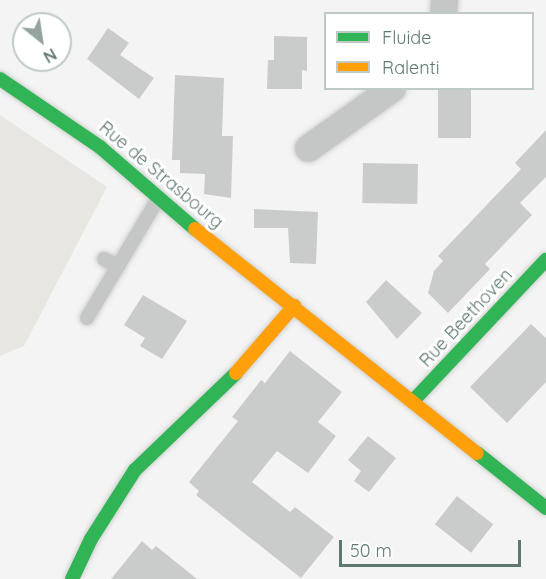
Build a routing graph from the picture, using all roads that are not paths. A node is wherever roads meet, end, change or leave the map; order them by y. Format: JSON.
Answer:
{"nodes":[{"id":1,"x":0,"y":79,"type":"edge"},
{"id":2,"x":389,"y":90,"type":"edge"},
{"id":3,"x":308,"y":148,"type":"dead end"},
{"id":4,"x":158,"y":199,"type":"junction"},
{"id":5,"x":104,"y":259,"type":"dead end"},
{"id":6,"x":546,"y":260,"type":"edge"},
{"id":7,"x":118,"y":266,"type":"junction"},
{"id":8,"x":294,"y":306,"type":"junction"},
{"id":9,"x":87,"y":318,"type":"dead end"},
{"id":10,"x":412,"y":401,"type":"junction"},
{"id":11,"x":546,"y":508,"type":"edge"},
{"id":12,"x":72,"y":579,"type":"edge"}],
"edges":[{"from":1,"to":4,"type":"street","name":"Rue de Strasbourg"},
{"from":2,"to":3,"type":"street"},
{"from":4,"to":7,"type":"lane"},
{"from":4,"to":8,"type":"street","name":"Rue de Strasbourg"},
{"from":5,"to":7,"type":"lane"},
{"from":6,"to":10,"type":"street","name":"Rue Beethoven"},
{"from":7,"to":9,"type":"lane"},
{"from":8,"to":10,"type":"street","name":"Rue de Strasbourg"},
{"from":8,"to":12,"type":"street"},
{"from":10,"to":11,"type":"street","name":"Rue de Strasbourg"}]}
